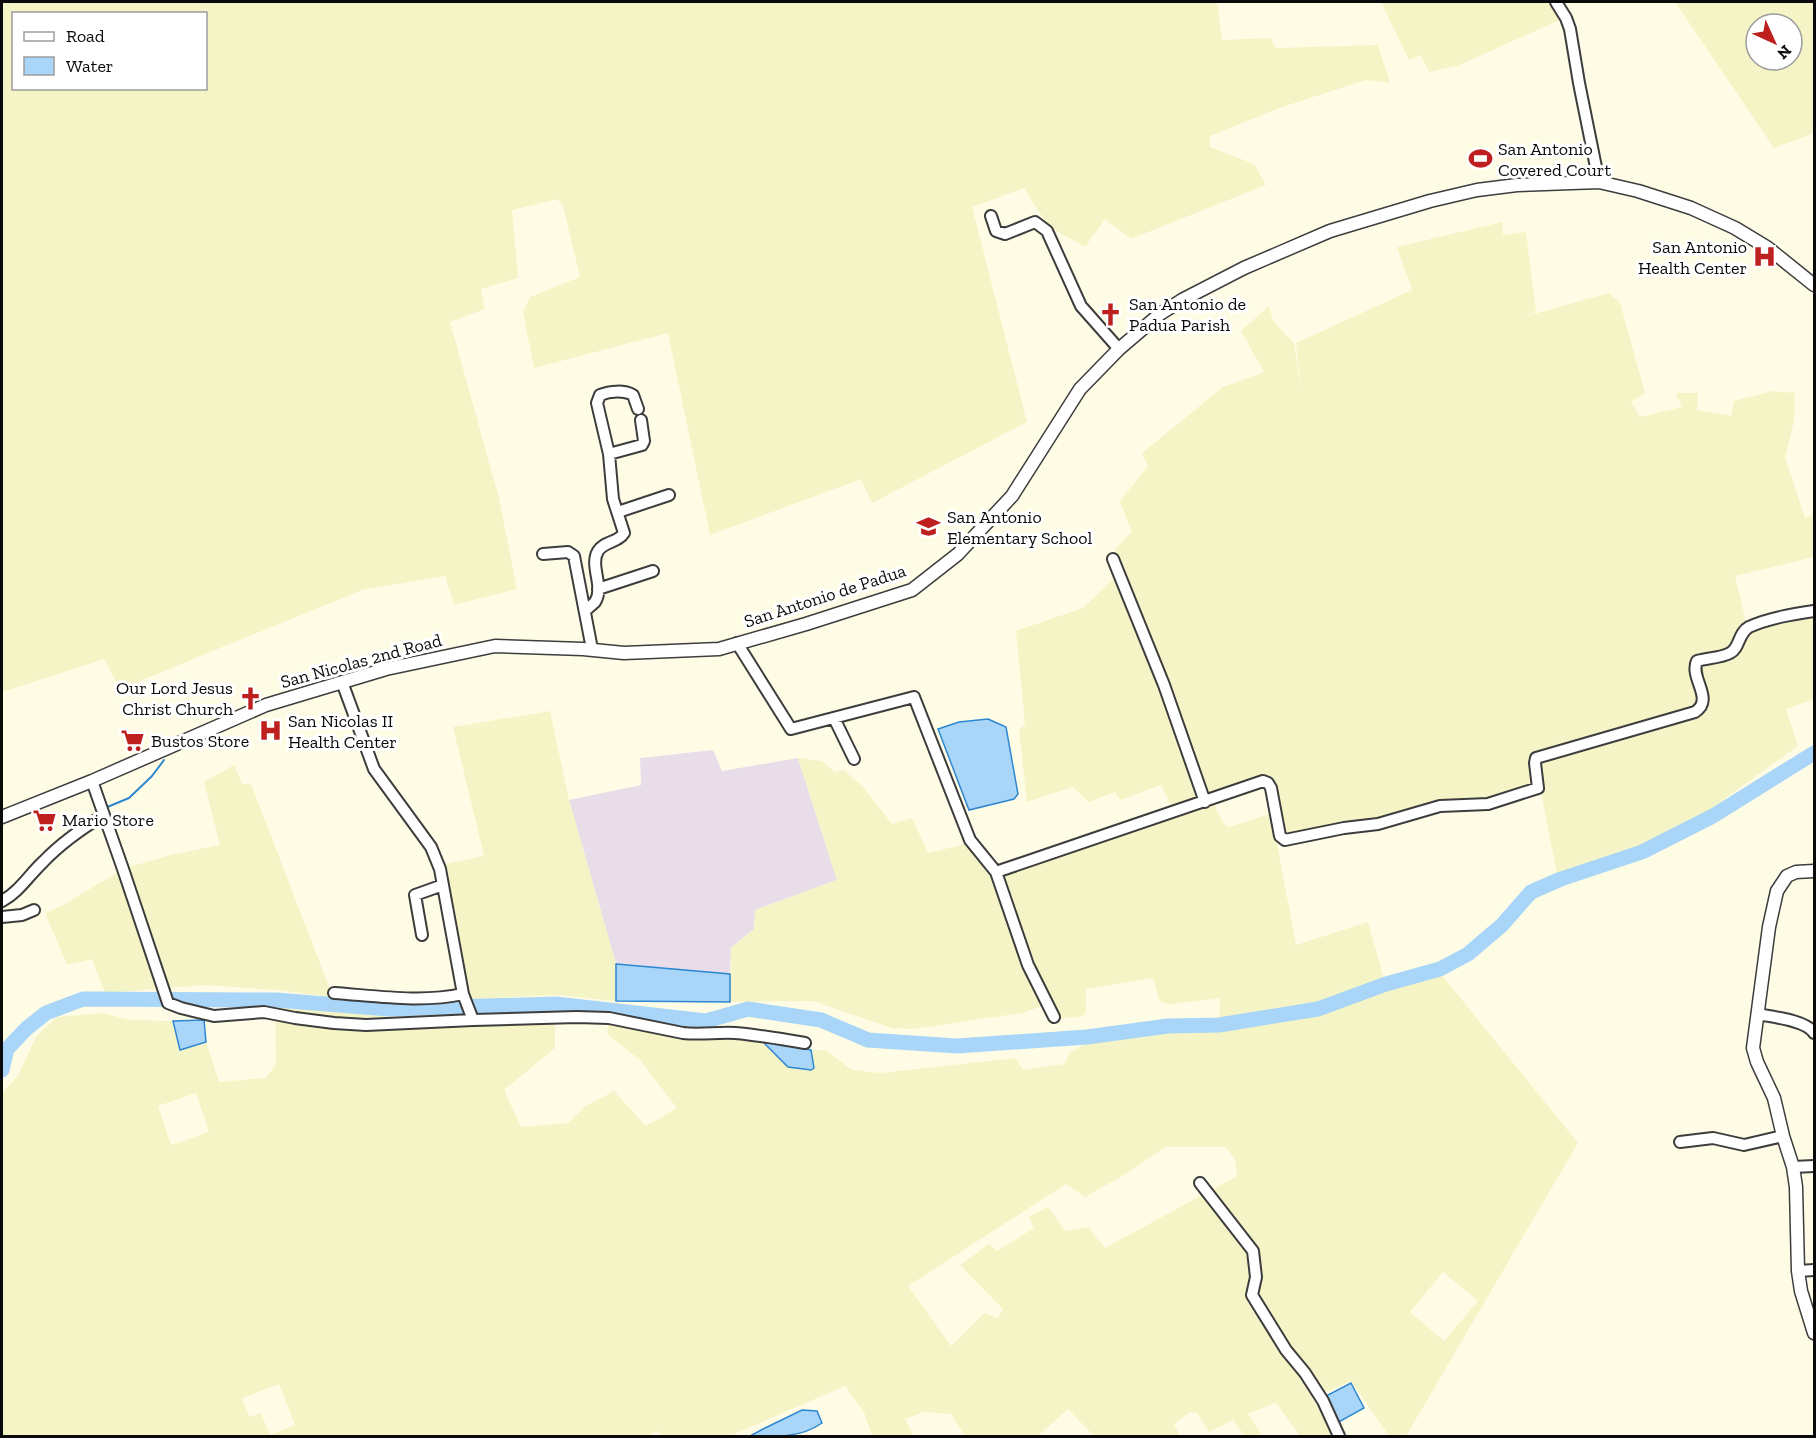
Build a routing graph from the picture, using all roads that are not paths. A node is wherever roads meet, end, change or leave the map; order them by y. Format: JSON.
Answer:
{"nodes":[{"id":1,"x":1556,"y":2,"type":"edge"},
{"id":2,"x":1599,"y":182,"type":"junction"},
{"id":3,"x":991,"y":216,"type":"dead end"},
{"id":4,"x":1815,"y":285,"type":"edge"},
{"id":5,"x":1119,"y":350,"type":"junction"},
{"id":6,"x":609,"y":454,"type":"junction"},
{"id":7,"x":669,"y":495,"type":"dead end"},
{"id":8,"x":618,"y":512,"type":"junction"},
{"id":9,"x":543,"y":554,"type":"dead end"},
{"id":10,"x":1113,"y":559,"type":"dead end"},
{"id":11,"x":653,"y":571,"type":"dead end"},
{"id":12,"x":598,"y":589,"type":"junction"},
{"id":13,"x":585,"y":611,"type":"junction"},
{"id":14,"x":1815,"y":611,"type":"edge"},
{"id":15,"x":737,"y":643,"type":"junction"},
{"id":16,"x":592,"y":649,"type":"junction"},
{"id":17,"x":643,"y":652,"type":"joint"},
{"id":18,"x":342,"y":682,"type":"junction"},
{"id":19,"x":834,"y":718,"type":"junction"},
{"id":20,"x":854,"y":759,"type":"dead end"},
{"id":21,"x":92,"y":781,"type":"junction"},
{"id":22,"x":1204,"y":802,"type":"junction"},
{"id":23,"x":102,"y":811,"type":"junction"},
{"id":24,"x":2,"y":817,"type":"edge"},
{"id":25,"x":1815,"y":871,"type":"edge"},
{"id":26,"x":996,"y":872,"type":"junction"},
{"id":27,"x":443,"y":885,"type":"junction"},
{"id":28,"x":2,"y":901,"type":"edge"},
{"id":29,"x":34,"y":910,"type":"dead end"},
{"id":30,"x":2,"y":917,"type":"edge"},
{"id":31,"x":422,"y":935,"type":"dead end"},
{"id":32,"x":334,"y":993,"type":"dead end"},
{"id":33,"x":464,"y":997,"type":"junction"},
{"id":34,"x":1757,"y":1014,"type":"junction"},
{"id":35,"x":1054,"y":1017,"type":"dead end"},
{"id":36,"x":472,"y":1018,"type":"junction"},
{"id":37,"x":1815,"y":1033,"type":"edge"},
{"id":38,"x":805,"y":1042,"type":"dead end"},
{"id":39,"x":1783,"y":1136,"type":"junction"},
{"id":40,"x":1680,"y":1142,"type":"dead end"},
{"id":41,"x":1815,"y":1166,"type":"edge"},
{"id":42,"x":1793,"y":1167,"type":"junction"},
{"id":43,"x":1200,"y":1183,"type":"dead end"},
{"id":44,"x":1798,"y":1270,"type":"junction"},
{"id":45,"x":1815,"y":1270,"type":"edge"},
{"id":46,"x":1815,"y":1333,"type":"edge"},
{"id":47,"x":1339,"y":1437,"type":"edge"}],
"edges":[{"from":1,"to":2,"type":"street"},
{"from":2,"to":4,"type":"street","name":"San Antonio de Padua"},
{"from":2,"to":5,"type":"street","name":"San Antonio de Padua"},
{"from":3,"to":5,"type":"street"},
{"from":5,"to":15,"type":"street","name":"San Antonio de Padua"},
{"from":6,"to":6,"type":"street"},
{"from":6,"to":8,"type":"street"},
{"from":7,"to":8,"type":"street"},
{"from":8,"to":12,"type":"street"},
{"from":9,"to":13,"type":"street"},
{"from":10,"to":22,"type":"street"},
{"from":11,"to":12,"type":"street"},
{"from":12,"to":13,"type":"street"},
{"from":13,"to":16,"type":"street"},
{"from":14,"to":22,"type":"street"},
{"from":15,"to":17,"type":"street","name":"San Antonio de Padua"},
{"from":15,"to":19,"type":"street"},
{"from":16,"to":17,"type":"street","name":"San Nicolas 2nd Road"},
{"from":16,"to":18,"type":"street","name":"San Nicolas 2nd Road"},
{"from":18,"to":21,"type":"street","name":"San Nicolas 2nd Road"},
{"from":18,"to":27,"type":"street"},
{"from":19,"to":20,"type":"street"},
{"from":19,"to":26,"type":"street"},
{"from":21,"to":23,"type":"street"},
{"from":21,"to":24,"type":"street","name":"San Nicolas 2nd Road"},
{"from":22,"to":26,"type":"street"},
{"from":23,"to":28,"type":"street"},
{"from":23,"to":36,"type":"street"},
{"from":25,"to":34,"type":"street"},
{"from":26,"to":35,"type":"street"},
{"from":27,"to":31,"type":"street"},
{"from":27,"to":33,"type":"street"},
{"from":29,"to":30,"type":"street"},
{"from":32,"to":33,"type":"street"},
{"from":33,"to":36,"type":"street"},
{"from":34,"to":37,"type":"street"},
{"from":34,"to":39,"type":"street"},
{"from":36,"to":38,"type":"street"},
{"from":39,"to":40,"type":"street"},
{"from":39,"to":42,"type":"street"},
{"from":41,"to":42,"type":"street"},
{"from":42,"to":44,"type":"street"},
{"from":43,"to":47,"type":"street"},
{"from":44,"to":45,"type":"street"},
{"from":44,"to":46,"type":"street"}]}
